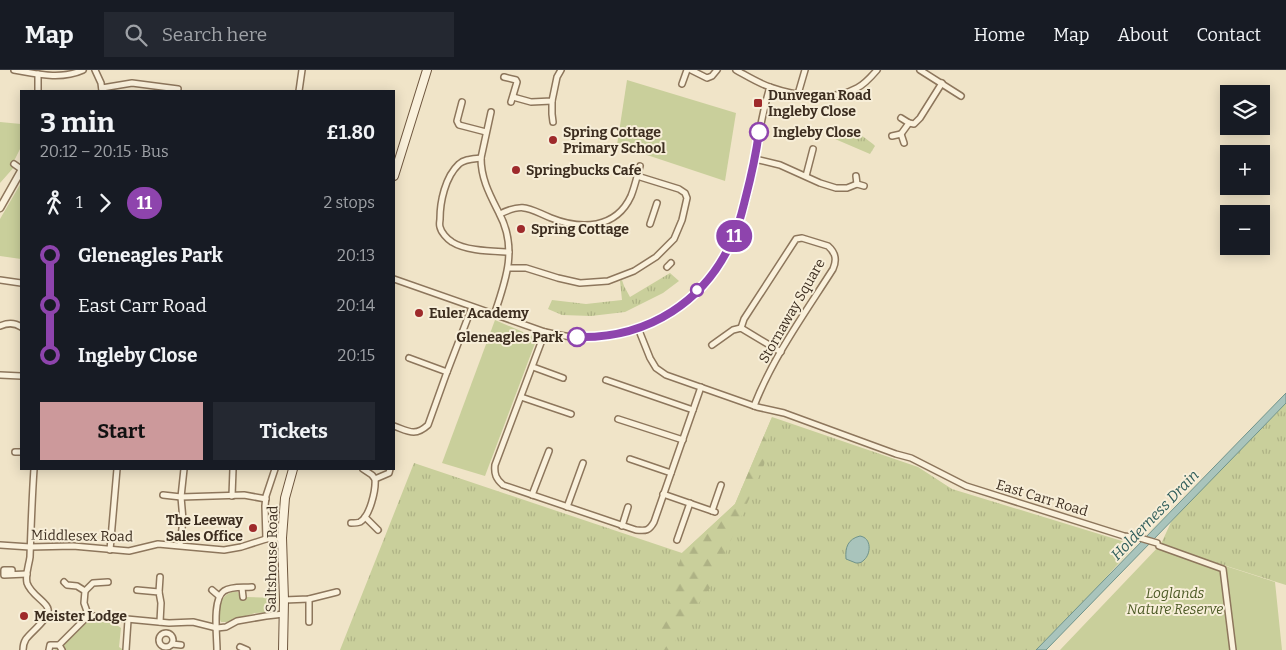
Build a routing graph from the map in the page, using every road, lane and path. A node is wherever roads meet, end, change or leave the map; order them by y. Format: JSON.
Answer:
{"nodes":[{"id":1,"x":14,"y":70,"type":"edge"},
{"id":2,"x":83,"y":70,"type":"edge"},
{"id":3,"x":94,"y":70,"type":"edge"},
{"id":4,"x":302,"y":70,"type":"edge"},
{"id":5,"x":427,"y":70,"type":"edge"},
{"id":6,"x":561,"y":70,"type":"edge"},
{"id":7,"x":686,"y":70,"type":"edge"},
{"id":8,"x":691,"y":70,"type":"edge"},
{"id":9,"x":716,"y":70,"type":"edge"},
{"id":10,"x":736,"y":70,"type":"edge"},
{"id":11,"x":751,"y":70,"type":"edge"},
{"id":12,"x":805,"y":70,"type":"edge"},
{"id":13,"x":877,"y":70,"type":"edge"},
{"id":14,"x":920,"y":70,"type":"edge"},
{"id":15,"x":38,"y":74,"type":"junction"},
{"id":16,"x":748,"y":76,"type":"junction"},
{"id":17,"x":504,"y":77,"type":"dead end"},
{"id":18,"x":942,"y":83,"type":"junction"},
{"id":19,"x":682,"y":84,"type":"dead end"},
{"id":20,"x":770,"y":87,"type":"junction"},
{"id":21,"x":178,"y":89,"type":"dead end"},
{"id":22,"x":38,"y":90,"type":"edge"},
{"id":23,"x":102,"y":90,"type":"edge"},
{"id":24,"x":299,"y":90,"type":"edge"},
{"id":25,"x":798,"y":94,"type":"junction"},
{"id":26,"x":962,"y":96,"type":"dead end"},
{"id":27,"x":552,"y":101,"type":"junction"},
{"id":28,"x":462,"y":102,"type":"dead end"},
{"id":29,"x":491,"y":112,"type":"dead end"},
{"id":30,"x":482,"y":116,"type":"dead end"},
{"id":31,"x":489,"y":118,"type":"junction"},
{"id":32,"x":901,"y":118,"type":"dead end"},
{"id":33,"x":553,"y":122,"type":"dead end"},
{"id":34,"x":909,"y":123,"type":"junction"},
{"id":35,"x":486,"y":132,"type":"junction"},
{"id":36,"x":901,"y":134,"type":"junction"},
{"id":37,"x":892,"y":136,"type":"dead end"},
{"id":38,"x":904,"y":143,"type":"dead end"},
{"id":39,"x":814,"y":149,"type":"dead end"},
{"id":40,"x":481,"y":158,"type":"junction"},
{"id":41,"x":755,"y":159,"type":"junction"},
{"id":42,"x":14,"y":164,"type":"dead end"},
{"id":43,"x":640,"y":166,"type":"dead end"},
{"id":44,"x":20,"y":169,"type":"edge"},
{"id":45,"x":395,"y":169,"type":"edge"},
{"id":46,"x":637,"y":176,"type":"junction"},
{"id":47,"x":806,"y":176,"type":"junction"},
{"id":48,"x":856,"y":176,"type":"dead end"},
{"id":49,"x":19,"y":180,"type":"edge"},
{"id":50,"x":857,"y":184,"type":"junction"},
{"id":51,"x":864,"y":186,"type":"dead end"},
{"id":52,"x":657,"y":203,"type":"dead end"},
{"id":53,"x":0,"y":208,"type":"edge"},
{"id":54,"x":500,"y":214,"type":"junction"},
{"id":55,"x":650,"y":224,"type":"dead end"},
{"id":56,"x":509,"y":252,"type":"junction"},
{"id":57,"x":509,"y":268,"type":"junction"},
{"id":58,"x":395,"y":279,"type":"edge"},
{"id":59,"x":0,"y":280,"type":"edge"},
{"id":60,"x":20,"y":283,"type":"edge"},
{"id":61,"x":472,"y":306,"type":"junction"},
{"id":62,"x":494,"y":314,"type":"junction"},
{"id":63,"x":0,"y":326,"type":"edge"},
{"id":64,"x":20,"y":327,"type":"edge"},
{"id":65,"x":638,"y":328,"type":"junction"},
{"id":66,"x":741,"y":328,"type":"junction"},
{"id":67,"x":545,"y":332,"type":"junction"},
{"id":68,"x":715,"y":345,"type":"dead end"},
{"id":69,"x":781,"y":352,"type":"junction"},
{"id":70,"x":409,"y":358,"type":"dead end"},
{"id":71,"x":533,"y":367,"type":"junction"},
{"id":72,"x":446,"y":372,"type":"junction"},
{"id":73,"x":0,"y":375,"type":"edge"},
{"id":74,"x":20,"y":376,"type":"edge"},
{"id":75,"x":564,"y":378,"type":"dead end"},
{"id":76,"x":606,"y":380,"type":"dead end"},
{"id":77,"x":701,"y":387,"type":"junction"},
{"id":78,"x":521,"y":397,"type":"junction"},
{"id":79,"x":754,"y":406,"type":"junction"},
{"id":80,"x":693,"y":410,"type":"junction"},
{"id":81,"x":571,"y":414,"type":"dead end"},
{"id":82,"x":618,"y":419,"type":"dead end"},
{"id":83,"x":395,"y":426,"type":"edge"},
{"id":84,"x":683,"y":440,"type":"junction"},
{"id":85,"x":548,"y":451,"type":"dead end"},
{"id":86,"x":630,"y":459,"type":"dead end"},
{"id":87,"x":582,"y":463,"type":"dead end"},
{"id":88,"x":34,"y":470,"type":"edge"},
{"id":89,"x":117,"y":470,"type":"edge"},
{"id":90,"x":184,"y":470,"type":"edge"},
{"id":91,"x":232,"y":470,"type":"edge"},
{"id":92,"x":275,"y":470,"type":"edge"},
{"id":93,"x":293,"y":470,"type":"edge"},
{"id":94,"x":364,"y":470,"type":"edge"},
{"id":95,"x":390,"y":470,"type":"edge"},
{"id":96,"x":670,"y":473,"type":"junction"},
{"id":97,"x":375,"y":479,"type":"junction"},
{"id":98,"x":721,"y":485,"type":"dead end"},
{"id":99,"x":532,"y":494,"type":"junction"},
{"id":100,"x":663,"y":494,"type":"junction"},
{"id":101,"x":163,"y":495,"type":"dead end"},
{"id":102,"x":232,"y":496,"type":"junction"},
{"id":103,"x":181,"y":497,"type":"junction"},
{"id":104,"x":266,"y":499,"type":"junction"},
{"id":105,"x":690,"y":503,"type":"junction"},
{"id":106,"x":567,"y":506,"type":"junction"},
{"id":107,"x":628,"y":507,"type":"dead end"},
{"id":108,"x":365,"y":517,"type":"junction"},
{"id":109,"x":351,"y":523,"type":"dead end"},
{"id":110,"x":622,"y":526,"type":"junction"},
{"id":111,"x":378,"y":530,"type":"dead end"},
{"id":112,"x":282,"y":538,"type":"junction"},
{"id":113,"x":266,"y":539,"type":"junction"},
{"id":114,"x":677,"y":540,"type":"dead end"},
{"id":115,"x":0,"y":544,"type":"edge"},
{"id":116,"x":30,"y":546,"type":"junction"},
{"id":117,"x":180,"y":546,"type":"junction"},
{"id":118,"x":110,"y":550,"type":"junction"},
{"id":119,"x":12,"y":574,"type":"dead end"},
{"id":120,"x":27,"y":574,"type":"junction"},
{"id":121,"x":160,"y":577,"type":"dead end"},
{"id":122,"x":64,"y":582,"type":"dead end"},
{"id":123,"x":108,"y":582,"type":"dead end"},
{"id":124,"x":252,"y":587,"type":"dead end"},
{"id":125,"x":242,"y":588,"type":"junction"},
{"id":126,"x":137,"y":590,"type":"dead end"},
{"id":127,"x":212,"y":590,"type":"dead end"},
{"id":128,"x":85,"y":591,"type":"junction"},
{"id":129,"x":159,"y":592,"type":"junction"},
{"id":130,"x":334,"y":595,"type":"dead end"},
{"id":131,"x":219,"y":596,"type":"junction"},
{"id":132,"x":242,"y":597,"type":"dead end"},
{"id":133,"x":310,"y":599,"type":"junction"},
{"id":134,"x":284,"y":600,"type":"junction"},
{"id":135,"x":284,"y":614,"type":"junction"},
{"id":136,"x":89,"y":617,"type":"junction"},
{"id":137,"x":311,"y":619,"type":"dead end"},
{"id":138,"x":128,"y":620,"type":"junction"},
{"id":139,"x":160,"y":622,"type":"junction"},
{"id":140,"x":169,"y":623,"type":"junction"},
{"id":141,"x":217,"y":628,"type":"junction"},
{"id":142,"x":167,"y":633,"type":"junction"},
{"id":143,"x":172,"y":644,"type":"junction"},
{"id":144,"x":181,"y":645,"type":"dead end"},
{"id":145,"x":240,"y":647,"type":"dead end"},
{"id":146,"x":60,"y":648,"type":"edge"},
{"id":147,"x":23,"y":650,"type":"edge"},
{"id":148,"x":49,"y":650,"type":"edge"},
{"id":149,"x":126,"y":650,"type":"edge"},
{"id":150,"x":217,"y":650,"type":"edge"},
{"id":151,"x":246,"y":650,"type":"edge"},
{"id":152,"x":282,"y":650,"type":"edge"},
{"id":153,"x":1233,"y":650,"type":"edge"}],
"edges":[{"from":1,"to":15,"type":"street"},
{"from":2,"to":15,"type":"street"},
{"from":3,"to":23,"type":"street"},
{"from":4,"to":24,"type":"street"},
{"from":5,"to":45,"type":"main road"},
{"from":6,"to":27,"type":"street"},
{"from":7,"to":19,"type":"street"},
{"from":8,"to":9,"type":"street"},
{"from":10,"to":16,"type":"street"},
{"from":11,"to":16,"type":"street"},
{"from":12,"to":25,"type":"street"},
{"from":13,"to":25,"type":"street"},
{"from":14,"to":18,"type":"street"},
{"from":15,"to":22,"type":"street"},
{"from":16,"to":20,"type":"street"},
{"from":17,"to":27,"type":"street"},
{"from":18,"to":26,"type":"street"},
{"from":18,"to":34,"type":"street"},
{"from":20,"to":25,"type":"street"},
{"from":20,"to":41,"type":"street"},
{"from":21,"to":23,"type":"street"},
{"from":27,"to":33,"type":"street"},
{"from":28,"to":35,"type":"street"},
{"from":29,"to":31,"type":"street"},
{"from":30,"to":31,"type":"street"},
{"from":31,"to":35,"type":"street"},
{"from":32,"to":34,"type":"street"},
{"from":34,"to":36,"type":"street"},
{"from":35,"to":40,"type":"street"},
{"from":36,"to":37,"type":"street"},
{"from":36,"to":38,"type":"street"},
{"from":39,"to":47,"type":"street"},
{"from":40,"to":54,"type":"street"},
{"from":40,"to":56,"type":"street"},
{"from":41,"to":47,"type":"street"},
{"from":41,"to":65,"type":"street"},
{"from":42,"to":44,"type":"street"},
{"from":43,"to":46,"type":"street"},
{"from":46,"to":54,"type":"street"},
{"from":46,"to":57,"type":"street"},
{"from":47,"to":50,"type":"street"},
{"from":48,"to":50,"type":"street"},
{"from":49,"to":53,"type":"street"},
{"from":50,"to":51,"type":"street"},
{"from":52,"to":55,"type":"street"},
{"from":54,"to":56,"type":"street"},
{"from":56,"to":57,"type":"street"},
{"from":57,"to":62,"type":"street"},
{"from":58,"to":61,"type":"street"},
{"from":59,"to":60,"type":"street"},
{"from":61,"to":62,"type":"street"},
{"from":61,"to":72,"type":"street"},
{"from":62,"to":67,"type":"street"},
{"from":63,"to":64,"type":"street"},
{"from":65,"to":67,"type":"street"},
{"from":65,"to":77,"type":"street","name":"East Carr Road"},
{"from":66,"to":68,"type":"street"},
{"from":66,"to":69,"type":"street"},
{"from":66,"to":69,"type":"street","name":"Stornaway Square"},
{"from":67,"to":71,"type":"street"},
{"from":69,"to":79,"type":"street","name":"Stornaway Square"},
{"from":70,"to":72,"type":"street"},
{"from":71,"to":75,"type":"street"},
{"from":71,"to":78,"type":"street"},
{"from":72,"to":83,"type":"street"},
{"from":73,"to":74,"type":"street"},
{"from":76,"to":80,"type":"street"},
{"from":77,"to":79,"type":"street","name":"East Carr Road"},
{"from":77,"to":80,"type":"street"},
{"from":78,"to":81,"type":"street"},
{"from":78,"to":99,"type":"street"},
{"from":79,"to":153,"type":"street","name":"East Carr Road"},
{"from":80,"to":84,"type":"street"},
{"from":82,"to":84,"type":"street"},
{"from":84,"to":96,"type":"street"},
{"from":85,"to":99,"type":"street"},
{"from":86,"to":96,"type":"street"},
{"from":87,"to":106,"type":"street"},
{"from":88,"to":116,"type":"street"},
{"from":89,"to":118,"type":"street"},
{"from":90,"to":103,"type":"street"},
{"from":91,"to":102,"type":"street"},
{"from":92,"to":104,"type":"street"},
{"from":93,"to":112,"type":"main road","name":"Saltshouse Road"},
{"from":94,"to":97,"type":"street"},
{"from":95,"to":97,"type":"street"},
{"from":96,"to":100,"type":"street"},
{"from":97,"to":108,"type":"street"},
{"from":98,"to":105,"type":"street"},
{"from":99,"to":106,"type":"street"},
{"from":100,"to":105,"type":"street"},
{"from":100,"to":110,"type":"street"},
{"from":101,"to":103,"type":"street"},
{"from":102,"to":103,"type":"street"},
{"from":102,"to":104,"type":"street"},
{"from":103,"to":117,"type":"street"},
{"from":104,"to":113,"type":"street"},
{"from":105,"to":114,"type":"street"},
{"from":106,"to":110,"type":"street"},
{"from":107,"to":110,"type":"street"},
{"from":108,"to":109,"type":"street"},
{"from":108,"to":111,"type":"street"},
{"from":112,"to":113,"type":"street","name":"Middlesex Road"},
{"from":112,"to":134,"type":"main road","name":"Saltshouse Road"},
{"from":113,"to":117,"type":"street","name":"Middlesex Road"},
{"from":115,"to":116,"type":"street","name":"Middlesex Road"},
{"from":116,"to":118,"type":"street","name":"Middlesex Road"},
{"from":116,"to":120,"type":"street"},
{"from":117,"to":118,"type":"street","name":"Middlesex Road"},
{"from":119,"to":120,"type":"street"},
{"from":120,"to":147,"type":"street"},
{"from":121,"to":129,"type":"street"},
{"from":122,"to":128,"type":"street"},
{"from":123,"to":128,"type":"street"},
{"from":124,"to":125,"type":"street"},
{"from":125,"to":131,"type":"street"},
{"from":125,"to":132,"type":"street"},
{"from":126,"to":129,"type":"street"},
{"from":127,"to":131,"type":"street"},
{"from":128,"to":136,"type":"street"},
{"from":129,"to":139,"type":"street"},
{"from":130,"to":133,"type":"street"},
{"from":131,"to":141,"type":"street"},
{"from":133,"to":134,"type":"street"},
{"from":133,"to":137,"type":"street"},
{"from":134,"to":135,"type":"main road","name":"Saltshouse Road"},
{"from":135,"to":141,"type":"street"},
{"from":135,"to":152,"type":"main road","name":"Saltshouse Road"},
{"from":136,"to":138,"type":"street"},
{"from":136,"to":146,"type":"street"},
{"from":138,"to":139,"type":"street"},
{"from":138,"to":149,"type":"street"},
{"from":139,"to":140,"type":"street"},
{"from":140,"to":141,"type":"street"},
{"from":140,"to":142,"type":"street"},
{"from":141,"to":150,"type":"street"},
{"from":142,"to":143,"type":"street"},
{"from":142,"to":143,"type":"street"},
{"from":143,"to":144,"type":"street"},
{"from":145,"to":151,"type":"street"},
{"from":146,"to":148,"type":"street"}]}
